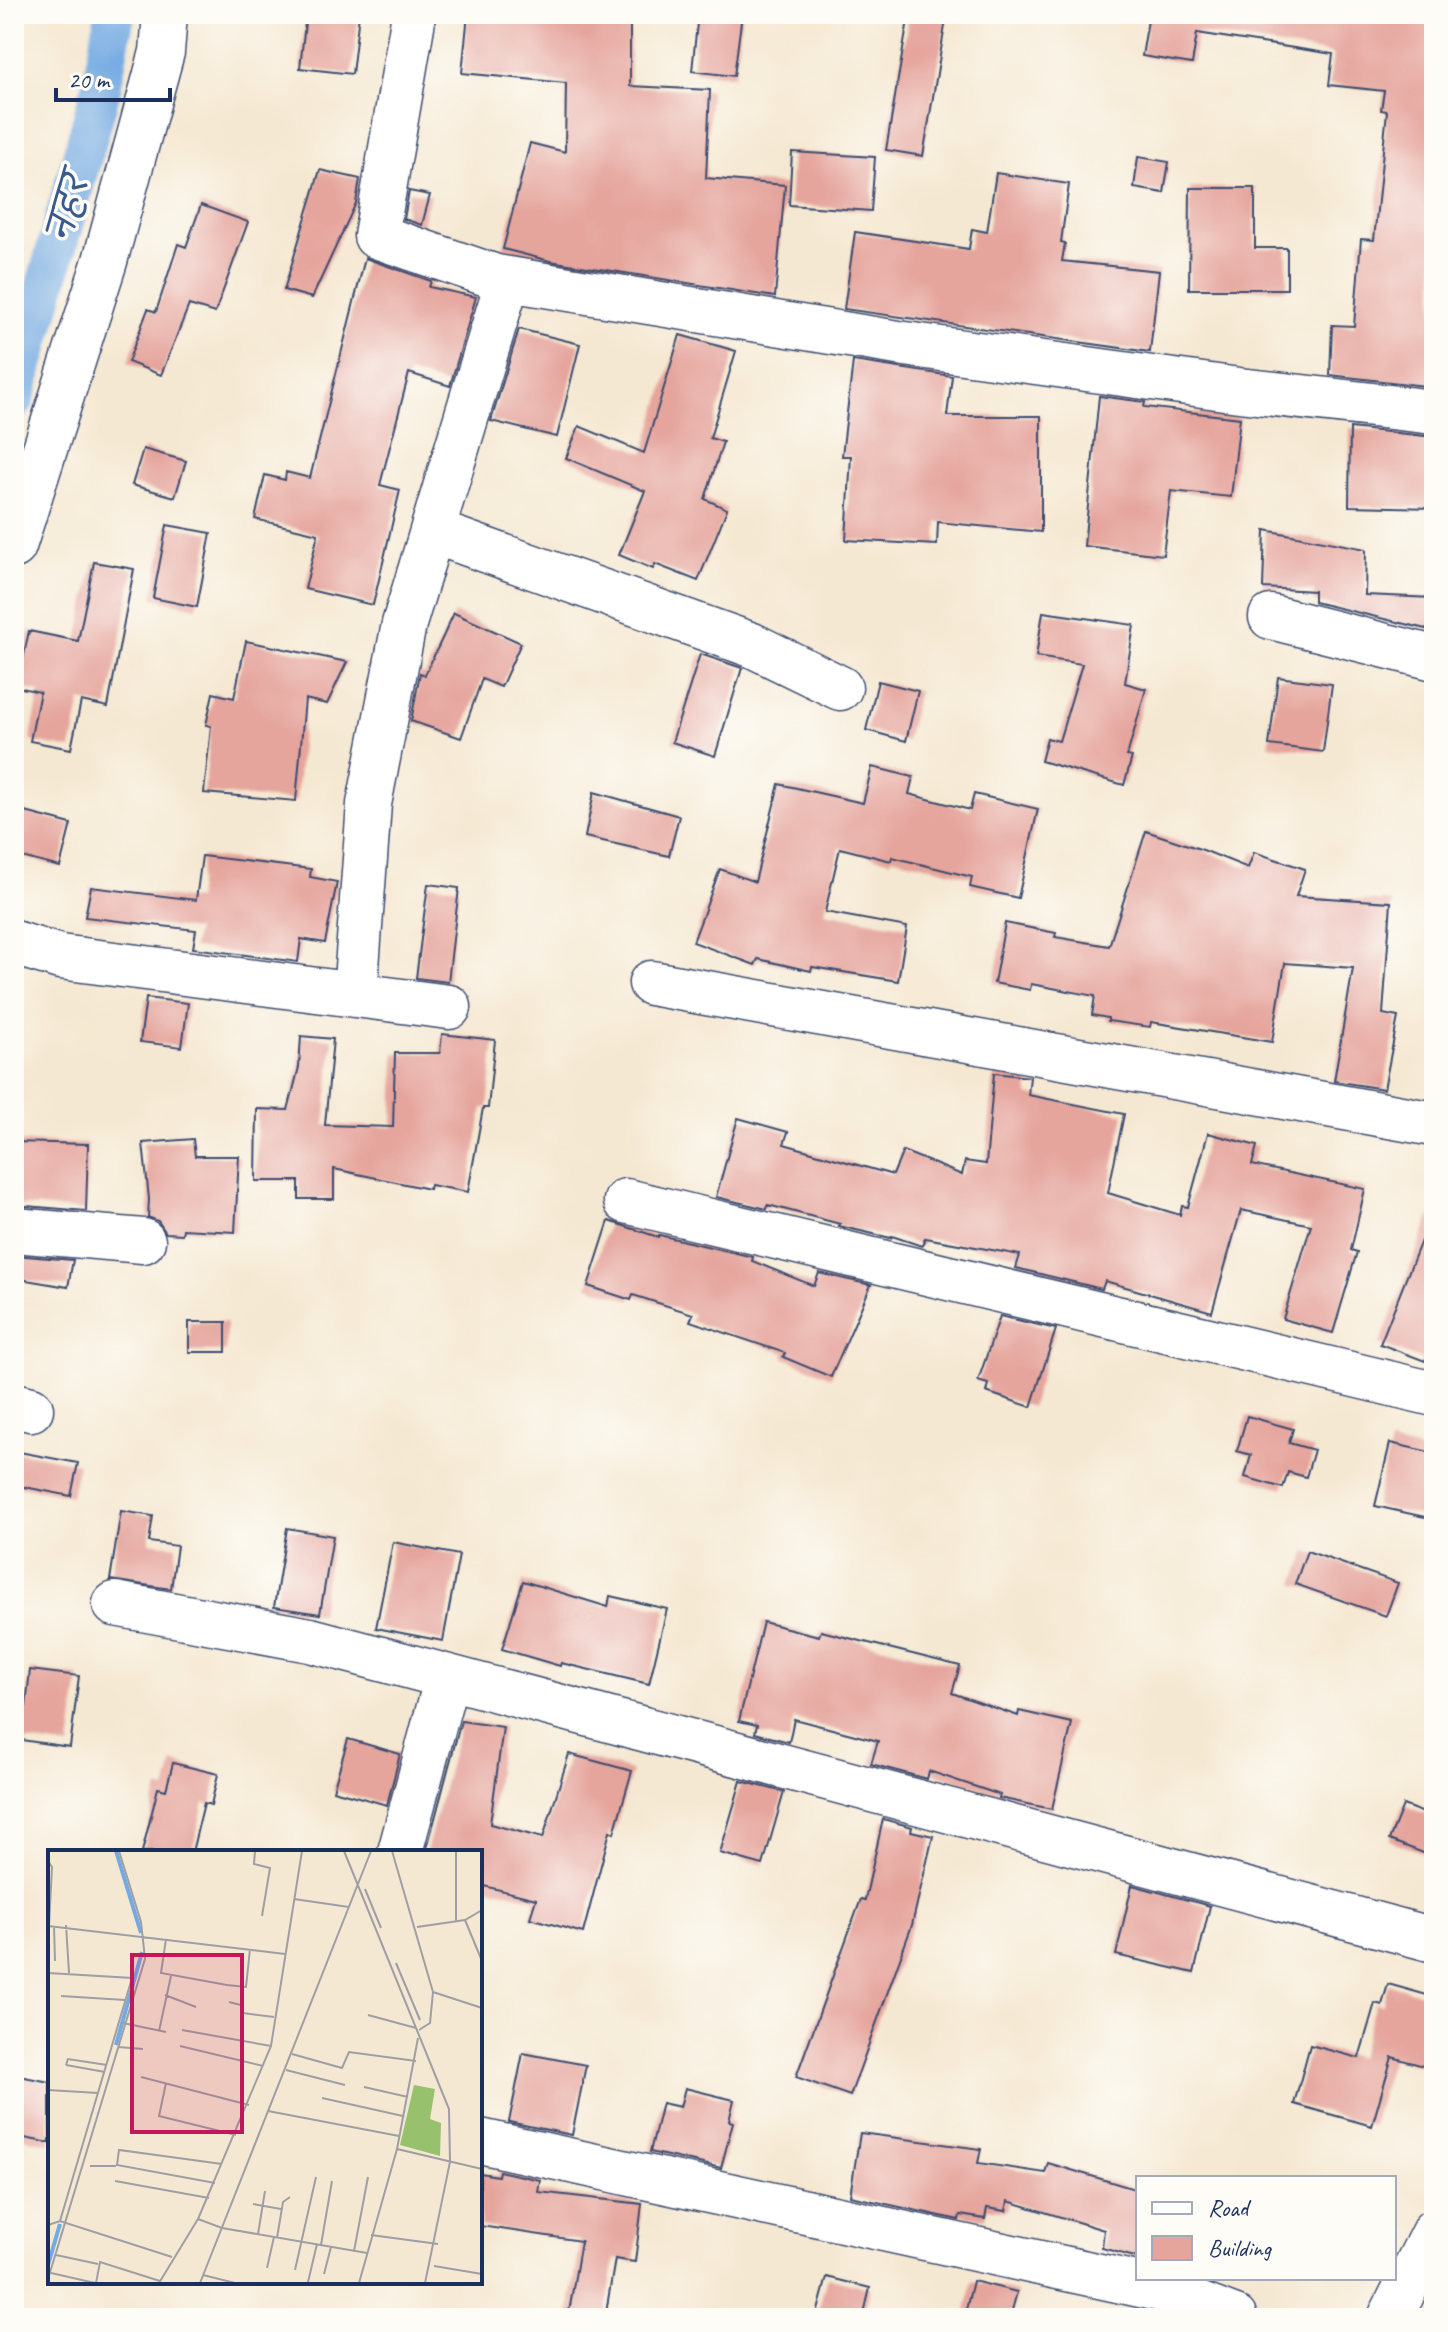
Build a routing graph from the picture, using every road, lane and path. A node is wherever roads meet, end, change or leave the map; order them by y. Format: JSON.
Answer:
{"nodes":[{"id":1,"x":165,"y":14,"type":"edge"},
{"id":2,"x":414,"y":14,"type":"edge"},
{"id":3,"x":508,"y":279,"type":"junction"},
{"id":4,"x":1434,"y":412,"type":"edge"},
{"id":5,"x":432,"y":531,"type":"junction"},
{"id":6,"x":14,"y":546,"type":"edge"},
{"id":7,"x":1271,"y":617,"type":"dead end"},
{"id":8,"x":1434,"y":658,"type":"edge"},
{"id":9,"x":840,"y":688,"type":"dead end"},
{"id":10,"x":14,"y":943,"type":"edge"},
{"id":11,"x":651,"y":983,"type":"dead end"},
{"id":12,"x":355,"y":995,"type":"junction"},
{"id":13,"x":449,"y":1007,"type":"dead end"},
{"id":14,"x":1434,"y":1124,"type":"edge"},
{"id":15,"x":626,"y":1201,"type":"dead end"},
{"id":16,"x":14,"y":1230,"type":"edge"},
{"id":17,"x":143,"y":1241,"type":"dead end"},
{"id":18,"x":1434,"y":1394,"type":"edge"},
{"id":19,"x":115,"y":1604,"type":"dead end"},
{"id":20,"x":447,"y":1677,"type":"junction"},
{"id":21,"x":401,"y":1850,"type":"edge"},
{"id":22,"x":1434,"y":1940,"type":"edge"},
{"id":23,"x":482,"y":2141,"type":"edge"},
{"id":24,"x":1434,"y":2231,"type":"edge"},
{"id":25,"x":1235,"y":2318,"type":"edge"},
{"id":26,"x":1390,"y":2318,"type":"edge"}],
"edges":[{"from":1,"to":6,"type":"street"},
{"from":2,"to":3,"type":"street"},
{"from":3,"to":4,"type":"street"},
{"from":3,"to":5,"type":"street"},
{"from":5,"to":9,"type":"street"},
{"from":5,"to":12,"type":"street"},
{"from":7,"to":8,"type":"street"},
{"from":10,"to":12,"type":"street"},
{"from":11,"to":14,"type":"street"},
{"from":12,"to":13,"type":"street"},
{"from":15,"to":18,"type":"street"},
{"from":16,"to":17,"type":"street"},
{"from":19,"to":20,"type":"street"},
{"from":20,"to":21,"type":"street"},
{"from":20,"to":22,"type":"street"},
{"from":23,"to":25,"type":"street"},
{"from":24,"to":26,"type":"street"}]}
